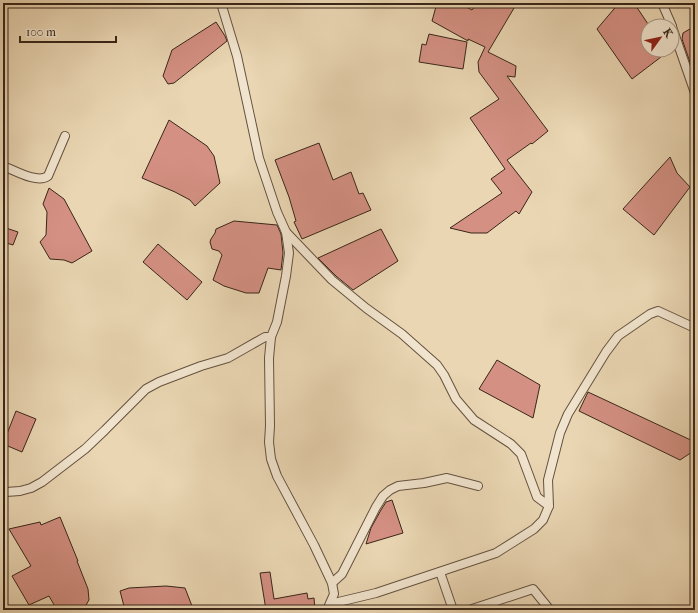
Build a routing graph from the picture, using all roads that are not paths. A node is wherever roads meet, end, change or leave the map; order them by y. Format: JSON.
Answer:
{"nodes":[{"id":1,"x":221,"y":3,"type":"edge"},
{"id":2,"x":662,"y":3,"type":"edge"},
{"id":3,"x":669,"y":18,"type":"edge"},
{"id":4,"x":680,"y":49,"type":"edge"},
{"id":5,"x":695,"y":93,"type":"edge"},
{"id":6,"x":65,"y":136,"type":"dead end"},
{"id":7,"x":3,"y":166,"type":"edge"},
{"id":8,"x":286,"y":232,"type":"junction"},
{"id":9,"x":695,"y":328,"type":"edge"},
{"id":10,"x":271,"y":337,"type":"junction"},
{"id":11,"x":478,"y":486,"type":"dead end"},
{"id":12,"x":3,"y":490,"type":"edge"},
{"id":13,"x":549,"y":506,"type":"junction"},
{"id":14,"x":440,"y":572,"type":"junction"},
{"id":15,"x":332,"y":582,"type":"junction"},
{"id":16,"x":328,"y":607,"type":"edge"},
{"id":17,"x":453,"y":610,"type":"edge"},
{"id":18,"x":469,"y":610,"type":"edge"},
{"id":19,"x":550,"y":610,"type":"edge"}],
"edges":[{"from":1,"to":8,"type":"street"},
{"from":2,"to":3,"type":"street"},
{"from":4,"to":5,"type":"street"},
{"from":6,"to":7,"type":"street"},
{"from":8,"to":10,"type":"street"},
{"from":8,"to":13,"type":"street"},
{"from":9,"to":13,"type":"street"},
{"from":10,"to":12,"type":"street"},
{"from":10,"to":15,"type":"street"},
{"from":11,"to":15,"type":"street"},
{"from":13,"to":14,"type":"street"},
{"from":14,"to":16,"type":"street"},
{"from":14,"to":17,"type":"street"},
{"from":15,"to":16,"type":"street"},
{"from":18,"to":19,"type":"street"}]}
